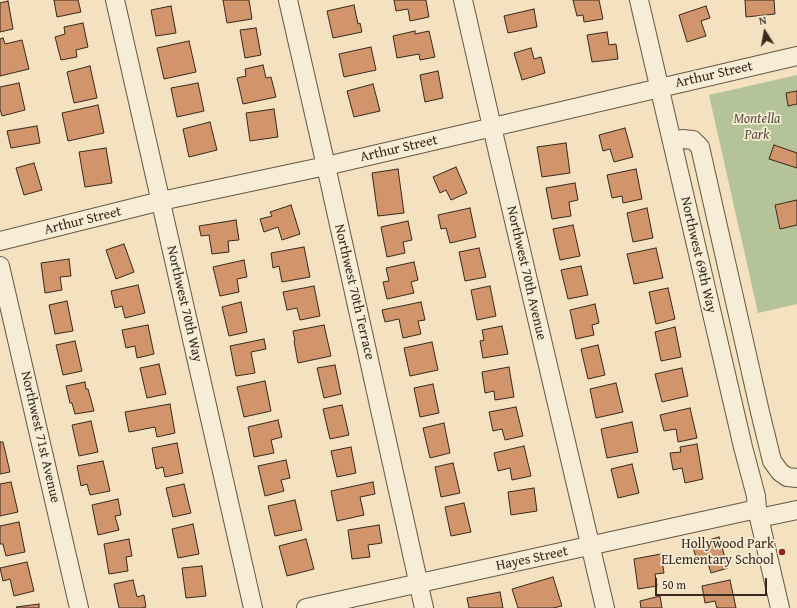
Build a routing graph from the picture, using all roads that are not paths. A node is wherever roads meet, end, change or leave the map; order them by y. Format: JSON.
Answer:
{"nodes":[{"id":1,"x":114,"y":0,"type":"edge"},
{"id":2,"x":288,"y":0,"type":"edge"},
{"id":3,"x":463,"y":0,"type":"edge"},
{"id":4,"x":640,"y":0,"type":"edge"},
{"id":5,"x":797,"y":56,"type":"edge"},
{"id":6,"x":660,"y":88,"type":"junction"},
{"id":7,"x":492,"y":127,"type":"junction"},
{"id":8,"x":672,"y":142,"type":"junction"},
{"id":9,"x":326,"y":166,"type":"junction"},
{"id":10,"x":161,"y":201,"type":"junction"},
{"id":11,"x":0,"y":241,"type":"edge"},
{"id":12,"x":0,"y":266,"type":"edge"},
{"id":13,"x":767,"y":442,"type":"junction"},
{"id":14,"x":743,"y":447,"type":"junction"},
{"id":15,"x":797,"y":478,"type":"edge"},
{"id":16,"x":797,"y":510,"type":"edge"},
{"id":17,"x":758,"y":514,"type":"junction"},
{"id":18,"x":590,"y":546,"type":"junction"},
{"id":19,"x":418,"y":584,"type":"junction"},
{"id":20,"x":79,"y":608,"type":"edge"},
{"id":21,"x":253,"y":608,"type":"edge"},
{"id":22,"x":306,"y":608,"type":"edge"},
{"id":23,"x":424,"y":608,"type":"edge"},
{"id":24,"x":605,"y":608,"type":"edge"},
{"id":25,"x":780,"y":608,"type":"edge"}],
"edges":[{"from":1,"to":10,"type":"street","name":"Northwest 70th Way"},
{"from":2,"to":9,"type":"street","name":"Northwest 70th Terrace"},
{"from":3,"to":7,"type":"street","name":"Northwest 70th Avenue"},
{"from":4,"to":6,"type":"street","name":"Northwest 69th Way"},
{"from":5,"to":6,"type":"street","name":"Arthur Street"},
{"from":6,"to":7,"type":"street","name":"Arthur Street"},
{"from":6,"to":8,"type":"street","name":"Northwest 69th Way"},
{"from":7,"to":9,"type":"street","name":"Arthur Street"},
{"from":7,"to":18,"type":"street","name":"Northwest 70th Avenue"},
{"from":8,"to":13,"type":"street"},
{"from":8,"to":14,"type":"street","name":"Northwest 69th Way"},
{"from":9,"to":10,"type":"street","name":"Arthur Street"},
{"from":9,"to":19,"type":"street","name":"Northwest 70th Terrace"},
{"from":10,"to":11,"type":"street","name":"Arthur Street"},
{"from":10,"to":21,"type":"street","name":"Northwest 70th Way"},
{"from":12,"to":20,"type":"street","name":"Northwest 71st Avenue"},
{"from":13,"to":14,"type":"street"},
{"from":13,"to":15,"type":"street"},
{"from":14,"to":17,"type":"street","name":"Northwest 69th Way"},
{"from":16,"to":17,"type":"street","name":"Hayes Street"},
{"from":17,"to":18,"type":"street","name":"Hayes Street"},
{"from":17,"to":25,"type":"street","name":"Northwest 69th Way"},
{"from":18,"to":19,"type":"street","name":"Hayes Street"},
{"from":18,"to":24,"type":"street","name":"Northwest 70th Avenue"},
{"from":19,"to":22,"type":"street","name":"Hayes Street"},
{"from":19,"to":23,"type":"street","name":"Northwest 70th Terrace"}]}
